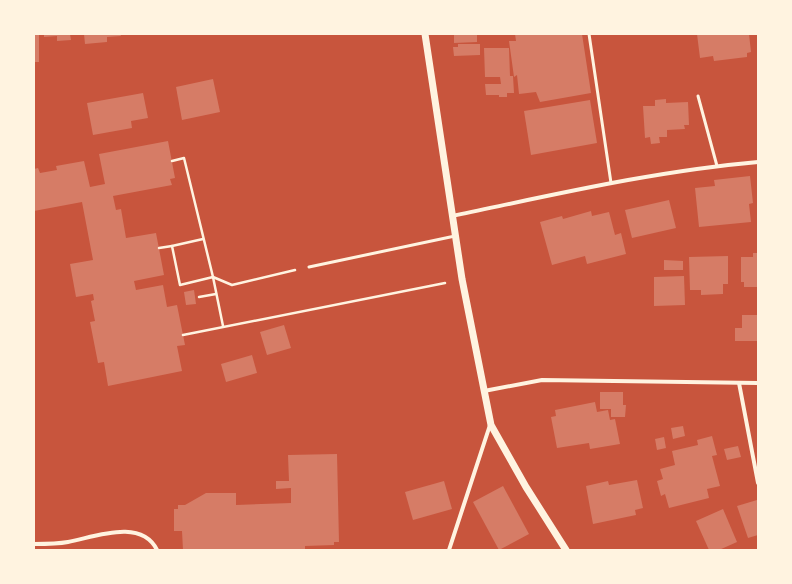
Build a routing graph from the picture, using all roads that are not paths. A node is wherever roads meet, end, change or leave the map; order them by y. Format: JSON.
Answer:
{"nodes":[{"id":1,"x":425,"y":34,"type":"edge"},
{"id":2,"x":589,"y":34,"type":"edge"},
{"id":3,"x":698,"y":96,"type":"dead end"},
{"id":4,"x":758,"y":162,"type":"edge"},
{"id":5,"x":717,"y":166,"type":"junction"},
{"id":6,"x":611,"y":183,"type":"junction"},
{"id":7,"x":452,"y":216,"type":"junction"},
{"id":8,"x":455,"y":236,"type":"junction"},
{"id":9,"x":309,"y":267,"type":"road end"},
{"id":10,"x":739,"y":383,"type":"junction"},
{"id":11,"x":758,"y":383,"type":"edge"},
{"id":12,"x":484,"y":391,"type":"junction"},
{"id":13,"x":491,"y":425,"type":"junction"},
{"id":14,"x":758,"y":483,"type":"edge"},
{"id":15,"x":34,"y":544,"type":"edge"},
{"id":16,"x":157,"y":550,"type":"edge"},
{"id":17,"x":449,"y":550,"type":"edge"},
{"id":18,"x":566,"y":550,"type":"edge"}],
"edges":[{"from":1,"to":7,"type":"street"},
{"from":2,"to":6,"type":"lane"},
{"from":3,"to":5,"type":"lane"},
{"from":4,"to":5,"type":"street"},
{"from":5,"to":6,"type":"street"},
{"from":6,"to":7,"type":"street"},
{"from":7,"to":8,"type":"street"},
{"from":8,"to":9,"type":"lane"},
{"from":8,"to":12,"type":"street"},
{"from":10,"to":11,"type":"street"},
{"from":10,"to":12,"type":"street"},
{"from":10,"to":14,"type":"street"},
{"from":12,"to":13,"type":"street"},
{"from":13,"to":17,"type":"street"},
{"from":13,"to":18,"type":"street"},
{"from":15,"to":16,"type":"street"}]}
